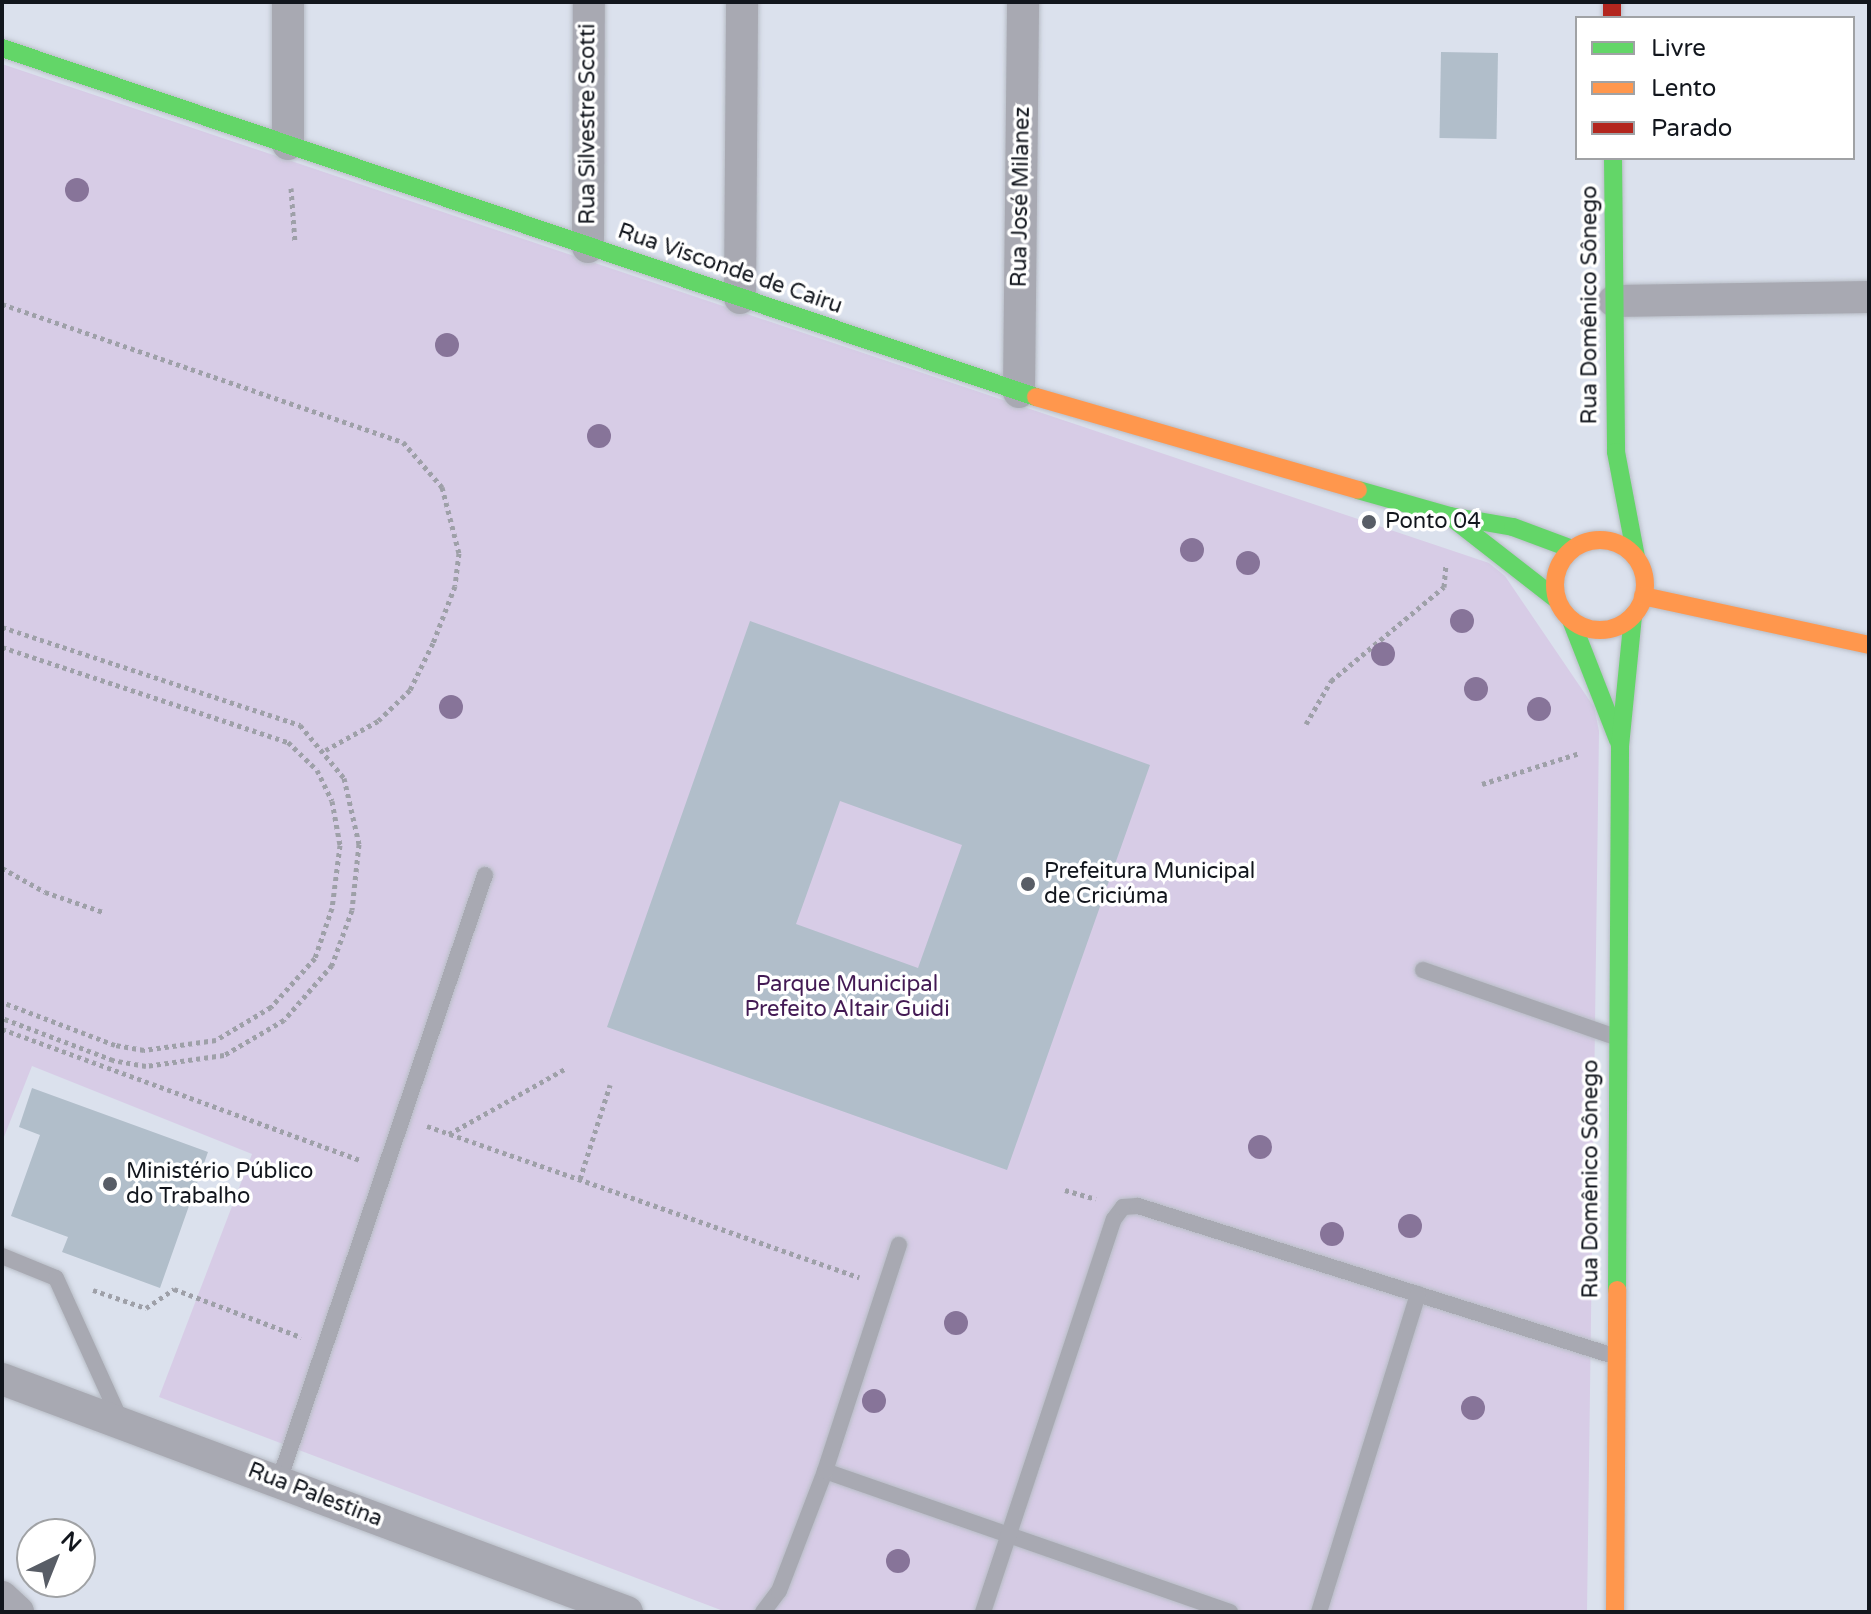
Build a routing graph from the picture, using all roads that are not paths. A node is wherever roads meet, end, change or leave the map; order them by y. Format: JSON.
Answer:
{"nodes":[{"id":1,"x":288,"y":2,"type":"edge"},
{"id":2,"x":589,"y":2,"type":"edge"},
{"id":3,"x":742,"y":2,"type":"edge"},
{"id":4,"x":1023,"y":2,"type":"edge"},
{"id":5,"x":2,"y":48,"type":"edge"},
{"id":6,"x":288,"y":144,"type":"junction"},
{"id":7,"x":1613,"y":160,"type":"edge"},
{"id":8,"x":588,"y":247,"type":"junction"},
{"id":9,"x":1869,"y":297,"type":"edge"},
{"id":10,"x":740,"y":298,"type":"junction"},
{"id":11,"x":1614,"y":301,"type":"junction"},
{"id":12,"x":1019,"y":392,"type":"junction"},
{"id":13,"x":1616,"y":452,"type":"junction"},
{"id":14,"x":1600,"y":491,"type":"dead end"},
{"id":15,"x":1450,"y":516,"type":"junction"},
{"id":16,"x":1589,"y":518,"type":"dead end"},
{"id":17,"x":1575,"y":547,"type":"junction"},
{"id":18,"x":1636,"y":557,"type":"junction"},
{"id":19,"x":1643,"y":596,"type":"junction"},
{"id":20,"x":1556,"y":599,"type":"junction"},
{"id":21,"x":1633,"y":616,"type":"junction"},
{"id":22,"x":1571,"y":620,"type":"junction"},
{"id":23,"x":1869,"y":645,"type":"edge"},
{"id":24,"x":1620,"y":746,"type":"junction"},
{"id":25,"x":485,"y":875,"type":"dead end"},
{"id":26,"x":1423,"y":970,"type":"dead end"},
{"id":27,"x":1615,"y":1037,"type":"junction"},
{"id":28,"x":899,"y":1245,"type":"dead end"},
{"id":29,"x":2,"y":1256,"type":"edge"},
{"id":30,"x":1418,"y":1294,"type":"junction"},
{"id":31,"x":1615,"y":1357,"type":"junction"},
{"id":32,"x":2,"y":1379,"type":"edge"},
{"id":33,"x":122,"y":1422,"type":"junction"},
{"id":34,"x":825,"y":1471,"type":"junction"},
{"id":35,"x":279,"y":1481,"type":"junction"},
{"id":36,"x":1008,"y":1538,"type":"junction"},
{"id":37,"x":2,"y":1597,"type":"edge"},
{"id":38,"x":18,"y":1612,"type":"edge"},
{"id":39,"x":627,"y":1612,"type":"edge"},
{"id":40,"x":763,"y":1612,"type":"edge"},
{"id":41,"x":983,"y":1612,"type":"edge"},
{"id":42,"x":1230,"y":1612,"type":"edge"},
{"id":43,"x":1319,"y":1612,"type":"edge"},
{"id":44,"x":1615,"y":1612,"type":"edge"}],
"edges":[{"from":1,"to":6,"type":"street"},
{"from":2,"to":8,"type":"street","name":"Rua Silvestre Scotti"},
{"from":3,"to":10,"type":"street"},
{"from":4,"to":12,"type":"street","name":"Rua José Milanez"},
{"from":5,"to":6,"type":"street","name":"Rua Visconde de Cairu"},
{"from":6,"to":8,"type":"street","name":"Rua Visconde de Cairu"},
{"from":7,"to":11,"type":"street","name":"Rua Domênico Sônego"},
{"from":8,"to":10,"type":"street","name":"Rua Visconde de Cairu"},
{"from":9,"to":11,"type":"street"},
{"from":10,"to":12,"type":"street","name":"Rua Visconde de Cairu"},
{"from":11,"to":13,"type":"street","name":"Rua Domênico Sônego"},
{"from":12,"to":15,"type":"street","name":"Rua Visconde de Cairu"},
{"from":13,"to":14,"type":"street","name":"Rua Domênico Sônego"},
{"from":13,"to":18,"type":"street","name":"Rua Domênico Sônego"},
{"from":15,"to":17,"type":"street","name":"Rua Visconde de Cairu"},
{"from":15,"to":20,"type":"street","name":"Rua Visconde de Cairu"},
{"from":16,"to":17,"type":"street"},
{"from":17,"to":18,"type":"street"},
{"from":17,"to":20,"type":"street"},
{"from":18,"to":19,"type":"street"},
{"from":19,"to":21,"type":"street"},
{"from":19,"to":23,"type":"street"},
{"from":20,"to":22,"type":"street"},
{"from":21,"to":22,"type":"street"},
{"from":21,"to":24,"type":"street","name":"Rua Domênico Sônego"},
{"from":22,"to":24,"type":"street","name":"Rua Domênico Sônego"},
{"from":24,"to":27,"type":"street","name":"Rua Domênico Sônego"},
{"from":25,"to":35,"type":"lane"},
{"from":26,"to":27,"type":"lane"},
{"from":27,"to":31,"type":"street","name":"Rua Domênico Sônego"},
{"from":28,"to":34,"type":"lane"},
{"from":29,"to":33,"type":"lane"},
{"from":30,"to":31,"type":"lane"},
{"from":30,"to":36,"type":"lane"},
{"from":30,"to":43,"type":"lane"},
{"from":31,"to":44,"type":"street","name":"Rua Domênico Sônego"},
{"from":32,"to":33,"type":"street","name":"Rua Palestina"},
{"from":33,"to":35,"type":"street","name":"Rua Palestina"},
{"from":34,"to":36,"type":"lane"},
{"from":34,"to":40,"type":"lane"},
{"from":35,"to":39,"type":"street","name":"Rua Palestina"},
{"from":36,"to":41,"type":"lane"},
{"from":36,"to":42,"type":"lane"},
{"from":37,"to":38,"type":"street"}]}
